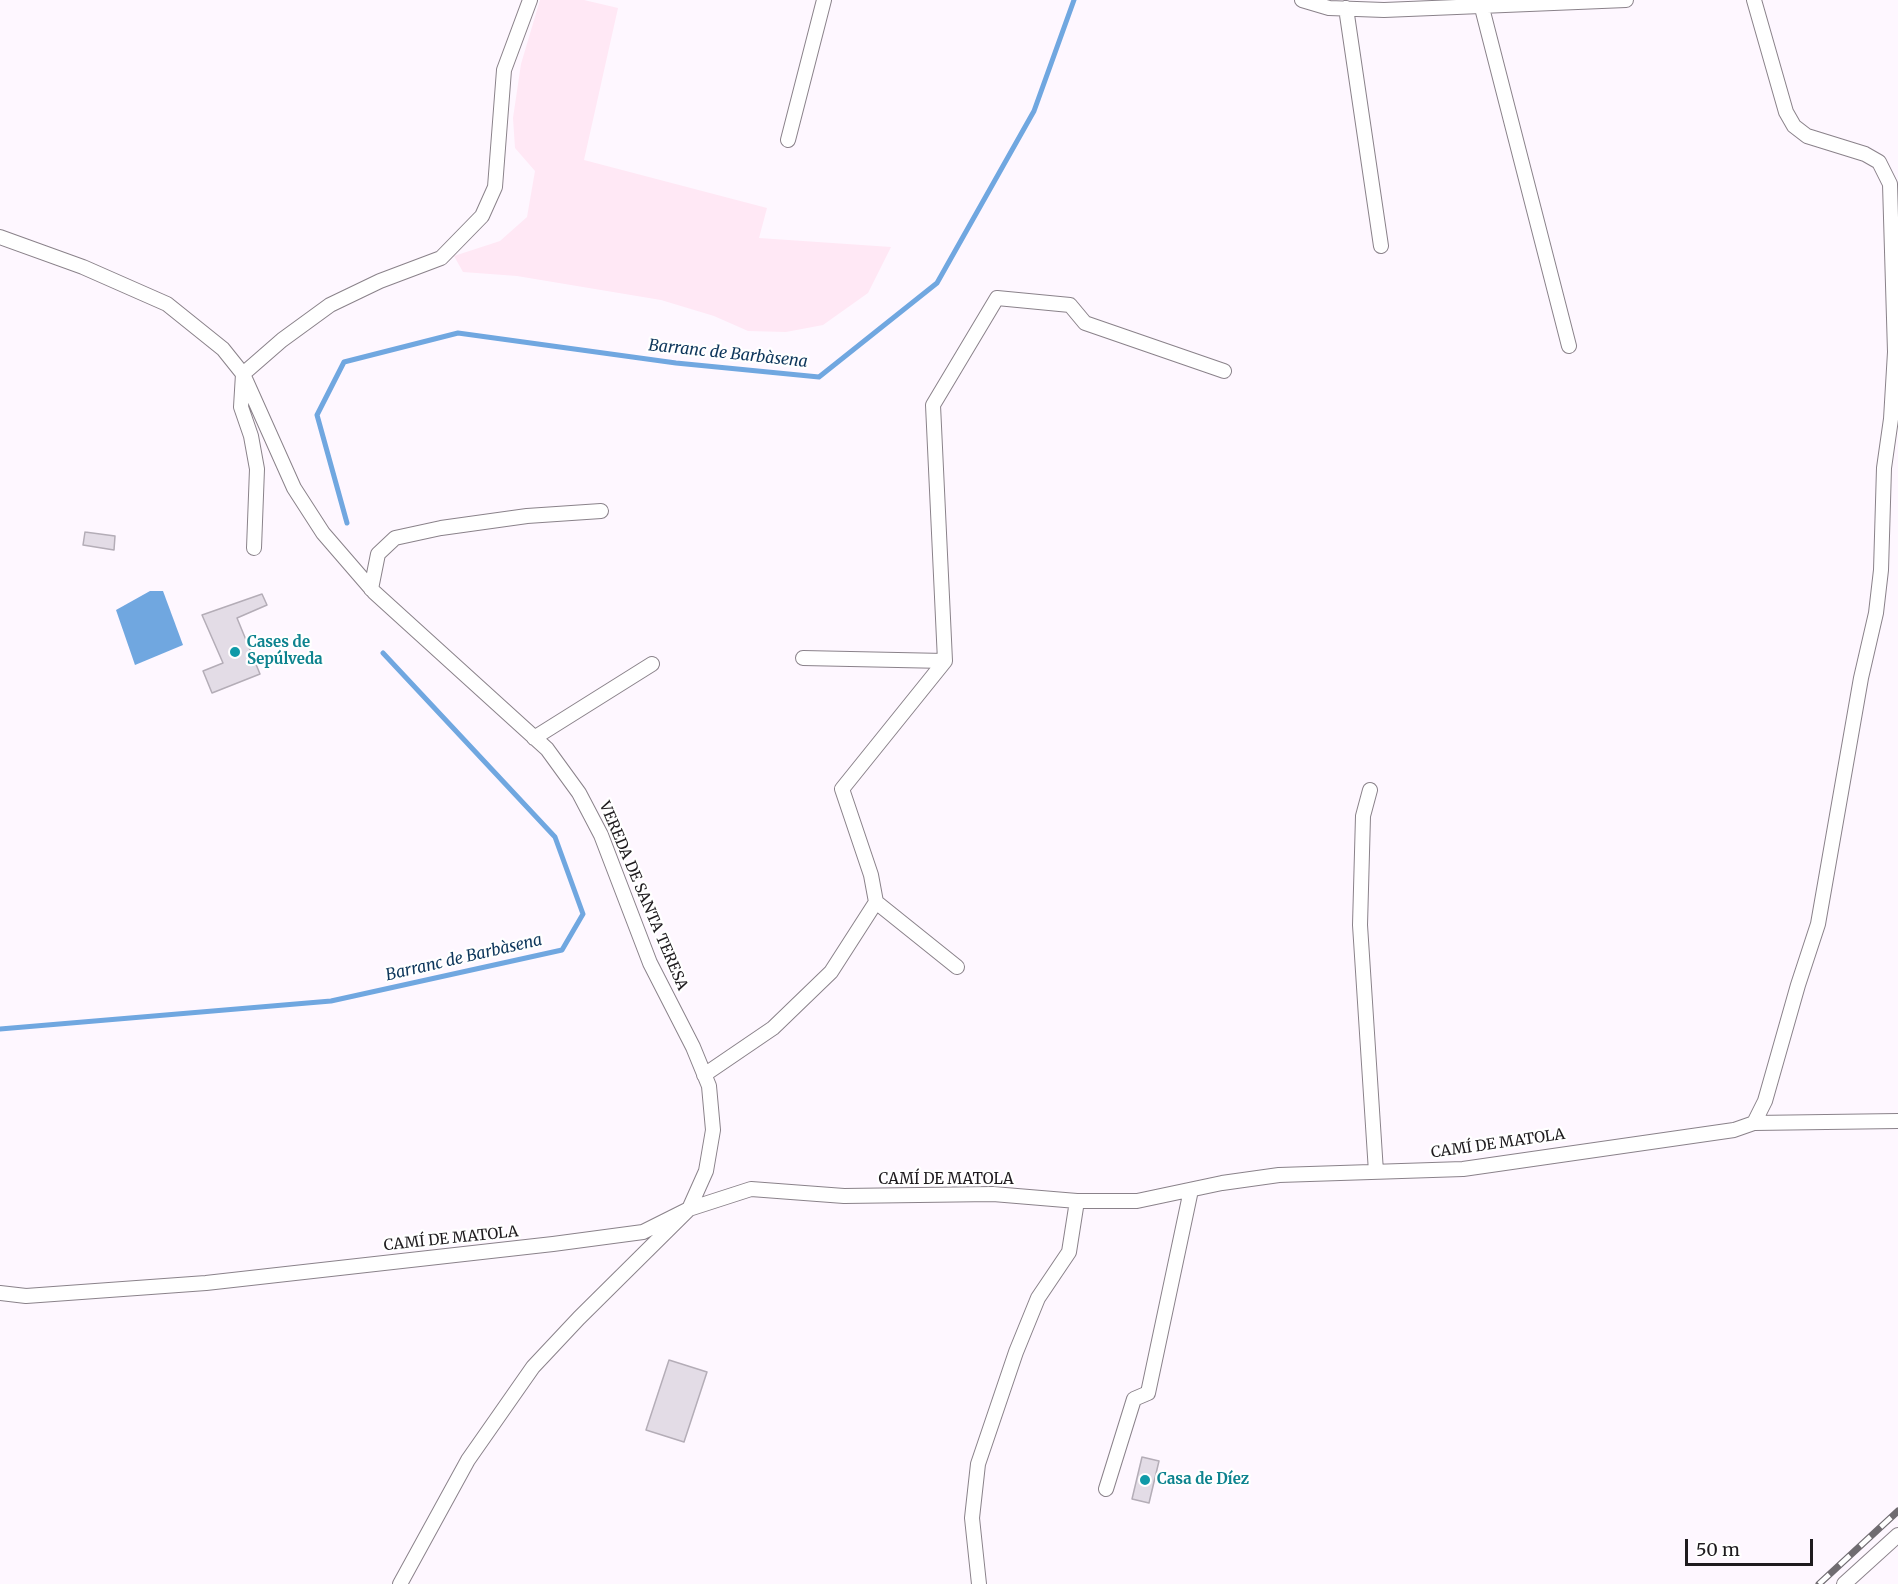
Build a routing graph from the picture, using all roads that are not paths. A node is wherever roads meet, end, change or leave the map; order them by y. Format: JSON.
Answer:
{"nodes":[{"id":1,"x":530,"y":0,"type":"edge"},
{"id":2,"x":824,"y":0,"type":"edge"},
{"id":3,"x":1302,"y":0,"type":"edge"},
{"id":4,"x":1626,"y":0,"type":"edge"},
{"id":5,"x":1754,"y":0,"type":"edge"},
{"id":6,"x":1601,"y":1,"type":"edge"},
{"id":7,"x":1481,"y":4,"type":"junction"},
{"id":8,"x":1346,"y":8,"type":"junction"},
{"id":9,"x":788,"y":140,"type":"dead end"},
{"id":10,"x":0,"y":237,"type":"edge"},
{"id":11,"x":1381,"y":246,"type":"dead end"},
{"id":12,"x":1569,"y":346,"type":"dead end"},
{"id":13,"x":1224,"y":371,"type":"dead end"},
{"id":14,"x":243,"y":374,"type":"junction"},
{"id":15,"x":601,"y":511,"type":"dead end"},
{"id":16,"x":254,"y":548,"type":"dead end"},
{"id":17,"x":371,"y":589,"type":"junction"},
{"id":18,"x":803,"y":658,"type":"dead end"},
{"id":19,"x":945,"y":661,"type":"junction"},
{"id":20,"x":652,"y":664,"type":"dead end"},
{"id":21,"x":534,"y":738,"type":"junction"},
{"id":22,"x":1370,"y":790,"type":"dead end"},
{"id":23,"x":876,"y":902,"type":"junction"},
{"id":24,"x":957,"y":967,"type":"dead end"},
{"id":25,"x":704,"y":1075,"type":"junction"},
{"id":26,"x":1898,"y":1121,"type":"edge"},
{"id":27,"x":1754,"y":1123,"type":"junction"},
{"id":28,"x":1376,"y":1172,"type":"junction"},
{"id":29,"x":1191,"y":1190,"type":"junction"},
{"id":30,"x":1077,"y":1201,"type":"junction"},
{"id":31,"x":689,"y":1209,"type":"junction"},
{"id":32,"x":0,"y":1293,"type":"edge"},
{"id":33,"x":1106,"y":1489,"type":"dead end"},
{"id":34,"x":1898,"y":1535,"type":"edge"},
{"id":35,"x":400,"y":1584,"type":"edge"},
{"id":36,"x":979,"y":1584,"type":"edge"},
{"id":37,"x":1844,"y":1584,"type":"edge"}],
"edges":[{"from":1,"to":14,"type":"street"},
{"from":2,"to":9,"type":"street"},
{"from":3,"to":8,"type":"street"},
{"from":4,"to":6,"type":"street"},
{"from":5,"to":27,"type":"street"},
{"from":6,"to":7,"type":"street"},
{"from":7,"to":8,"type":"street"},
{"from":7,"to":12,"type":"street"},
{"from":8,"to":11,"type":"street"},
{"from":10,"to":14,"type":"street","name":"VEREDA DE SANTA TERESA"},
{"from":13,"to":19,"type":"street"},
{"from":14,"to":16,"type":"street"},
{"from":14,"to":17,"type":"street","name":"VEREDA DE SANTA TERESA"},
{"from":15,"to":17,"type":"street"},
{"from":17,"to":21,"type":"street","name":"VEREDA DE SANTA TERESA"},
{"from":18,"to":19,"type":"street"},
{"from":19,"to":23,"type":"street"},
{"from":20,"to":21,"type":"street"},
{"from":21,"to":25,"type":"street","name":"VEREDA DE SANTA TERESA"},
{"from":22,"to":28,"type":"street"},
{"from":23,"to":24,"type":"street"},
{"from":23,"to":25,"type":"street"},
{"from":25,"to":31,"type":"street","name":"VEREDA DE SANTA TERESA"},
{"from":26,"to":27,"type":"street","name":"CAMÍ DE MATOLA"},
{"from":27,"to":28,"type":"street","name":"CAMÍ DE MATOLA"},
{"from":28,"to":29,"type":"street","name":"CAMÍ DE MATOLA"},
{"from":29,"to":30,"type":"street","name":"CAMÍ DE MATOLA"},
{"from":29,"to":33,"type":"street"},
{"from":30,"to":31,"type":"street","name":"CAMÍ DE MATOLA"},
{"from":30,"to":36,"type":"street"},
{"from":31,"to":32,"type":"street","name":"CAMÍ DE MATOLA"},
{"from":31,"to":35,"type":"street","name":"VEREDA DE SANTA TERESA"},
{"from":34,"to":37,"type":"street"}]}
